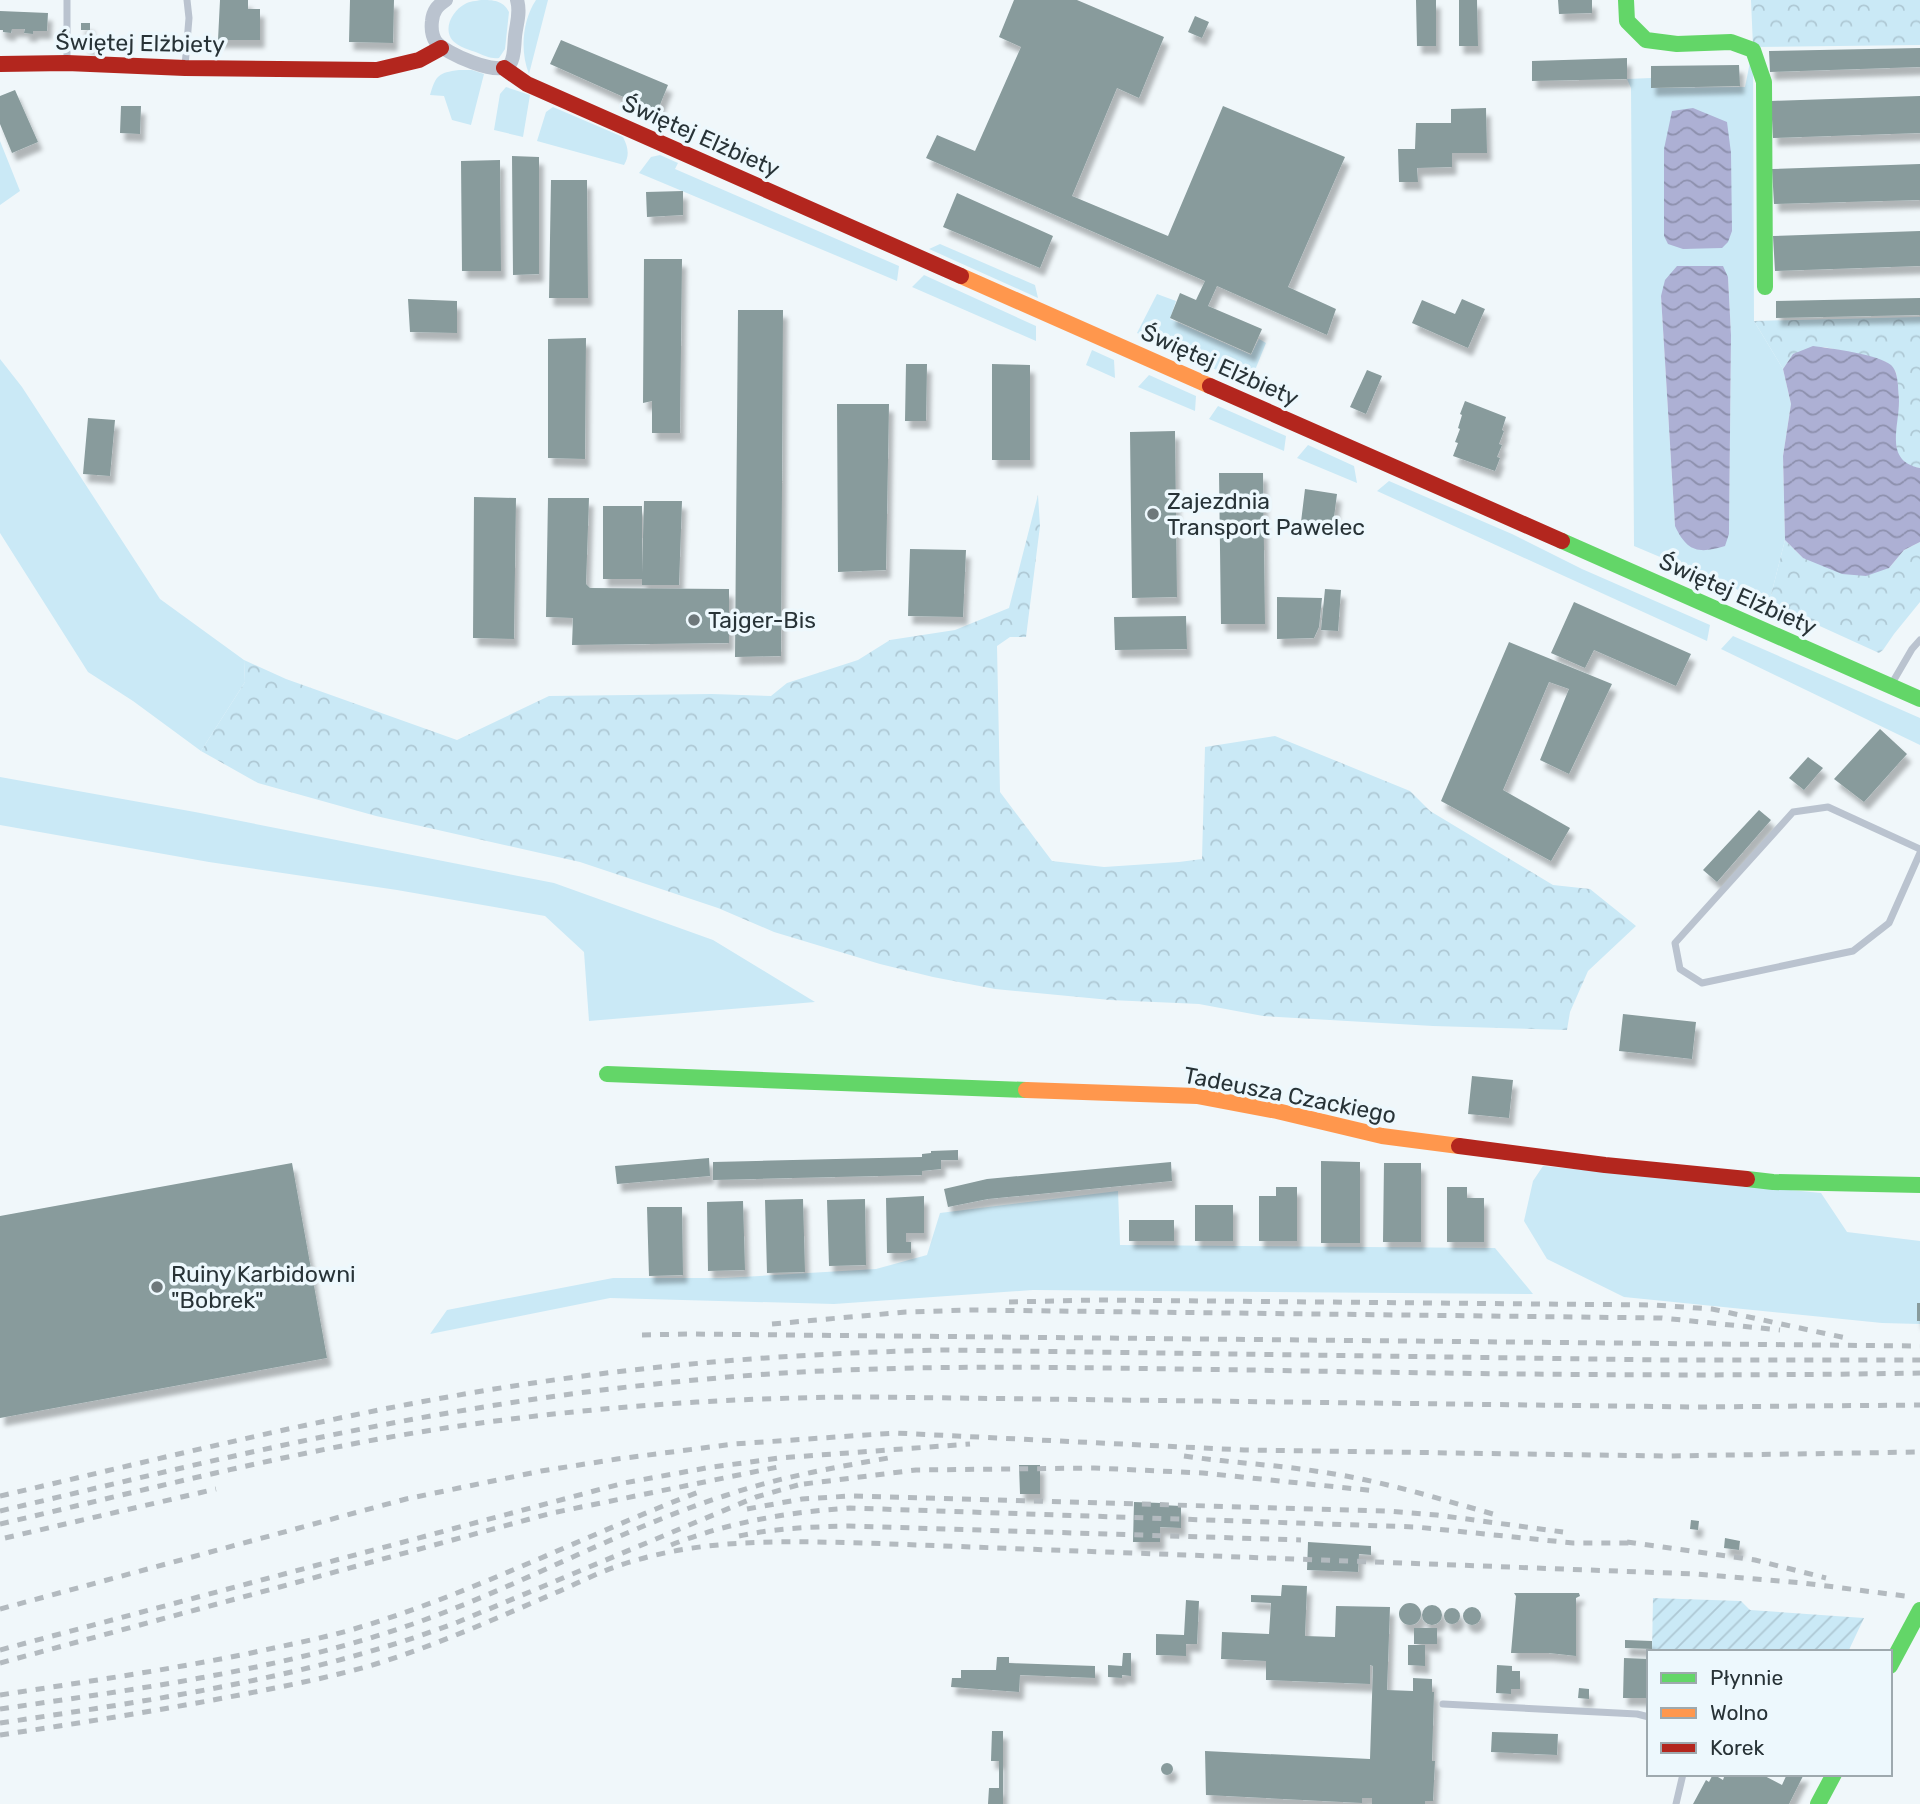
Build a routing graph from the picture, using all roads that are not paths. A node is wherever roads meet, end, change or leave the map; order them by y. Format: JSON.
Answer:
{"nodes":[{"id":1,"x":68,"y":0,"type":"edge"},
{"id":2,"x":187,"y":0,"type":"edge"},
{"id":3,"x":517,"y":0,"type":"edge"},
{"id":4,"x":1626,"y":0,"type":"edge"},
{"id":5,"x":438,"y":2,"type":"edge"},
{"id":6,"x":442,"y":48,"type":"junction"},
{"id":7,"x":67,"y":63,"type":"junction"},
{"id":8,"x":0,"y":64,"type":"edge"},
{"id":9,"x":185,"y":68,"type":"junction"},
{"id":10,"x":503,"y":68,"type":"junction"},
{"id":11,"x":1765,"y":287,"type":"dead end"},
{"id":12,"x":1920,"y":640,"type":"edge"},
{"id":13,"x":1891,"y":686,"type":"junction"},
{"id":14,"x":1920,"y":699,"type":"edge"},
{"id":15,"x":1920,"y":851,"type":"edge"},
{"id":16,"x":607,"y":1074,"type":"dead end"},
{"id":17,"x":1920,"y":1185,"type":"edge"},
{"id":18,"x":1920,"y":1610,"type":"edge"},
{"id":19,"x":1892,"y":1662,"type":"edge"},
{"id":20,"x":1443,"y":1704,"type":"dead end"},
{"id":21,"x":1647,"y":1716,"type":"edge"},
{"id":22,"x":1683,"y":1776,"type":"edge"},
{"id":23,"x":1833,"y":1776,"type":"edge"},
{"id":24,"x":1676,"y":1804,"type":"edge"},
{"id":25,"x":1818,"y":1804,"type":"edge"}],
"edges":[{"from":1,"to":7,"type":"lane"},
{"from":2,"to":9,"type":"lane"},
{"from":3,"to":10,"type":"street"},
{"from":4,"to":11,"type":"street"},
{"from":5,"to":6,"type":"street"},
{"from":6,"to":9,"type":"street","name":"Świętej Elżbiety"},
{"from":6,"to":10,"type":"street"},
{"from":7,"to":8,"type":"street","name":"Świętej Elżbiety"},
{"from":7,"to":9,"type":"street","name":"Świętej Elżbiety"},
{"from":10,"to":13,"type":"street","name":"Świętej Elżbiety"},
{"from":12,"to":13,"type":"lane"},
{"from":13,"to":14,"type":"street","name":"Świętej Elżbiety"},
{"from":15,"to":15,"type":"lane"},
{"from":16,"to":17,"type":"street","name":"Tadeusza Czackiego"},
{"from":18,"to":19,"type":"street"},
{"from":20,"to":21,"type":"lane"},
{"from":22,"to":24,"type":"lane"},
{"from":23,"to":25,"type":"street"}]}
